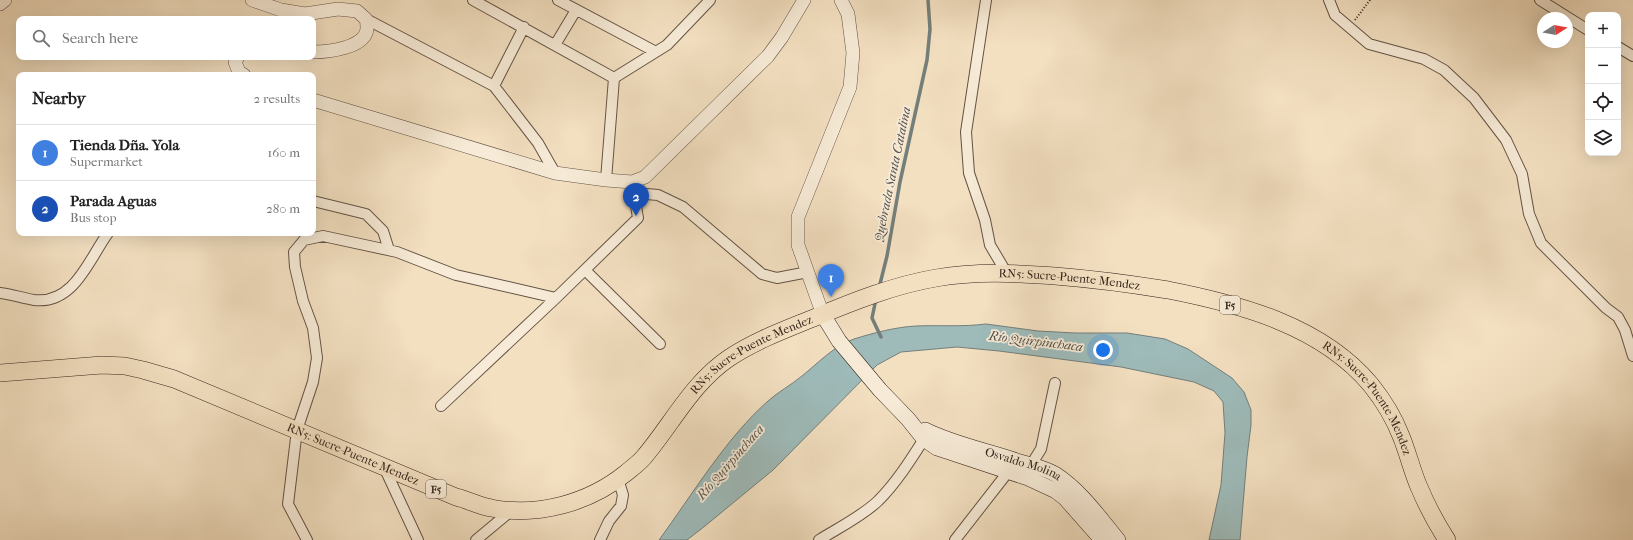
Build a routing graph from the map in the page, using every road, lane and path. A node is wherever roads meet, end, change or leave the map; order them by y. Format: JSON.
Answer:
{"nodes":[{"id":1,"x":5,"y":0,"type":"edge"},
{"id":2,"x":252,"y":0,"type":"edge"},
{"id":3,"x":473,"y":0,"type":"edge"},
{"id":4,"x":558,"y":0,"type":"edge"},
{"id":5,"x":710,"y":0,"type":"edge"},
{"id":6,"x":804,"y":0,"type":"edge"},
{"id":7,"x":841,"y":0,"type":"edge"},
{"id":8,"x":986,"y":0,"type":"edge"},
{"id":9,"x":1329,"y":0,"type":"edge"},
{"id":10,"x":1370,"y":0,"type":"edge"},
{"id":11,"x":1540,"y":0,"type":"edge"},
{"id":12,"x":0,"y":4,"type":"edge"},
{"id":13,"x":576,"y":10,"type":"junction"},
{"id":14,"x":366,"y":19,"type":"junction"},
{"id":15,"x":524,"y":27,"type":"junction"},
{"id":16,"x":1350,"y":27,"type":"junction"},
{"id":17,"x":1585,"y":28,"type":"edge"},
{"id":18,"x":555,"y":45,"type":"junction"},
{"id":19,"x":1620,"y":48,"type":"edge"},
{"id":20,"x":316,"y":52,"type":"edge"},
{"id":21,"x":656,"y":52,"type":"junction"},
{"id":22,"x":1633,"y":56,"type":"edge"},
{"id":23,"x":236,"y":60,"type":"edge"},
{"id":24,"x":239,"y":72,"type":"edge"},
{"id":25,"x":614,"y":78,"type":"junction"},
{"id":26,"x":494,"y":86,"type":"junction"},
{"id":27,"x":316,"y":101,"type":"edge"},
{"id":28,"x":556,"y":173,"type":"junction"},
{"id":29,"x":606,"y":180,"type":"junction"},
{"id":30,"x":634,"y":188,"type":"junction"},
{"id":31,"x":316,"y":202,"type":"edge"},
{"id":32,"x":106,"y":236,"type":"edge"},
{"id":33,"x":389,"y":250,"type":"junction"},
{"id":34,"x":585,"y":270,"type":"junction"},
{"id":35,"x":808,"y":272,"type":"junction"},
{"id":36,"x":1006,"y":272,"type":"junction"},
{"id":37,"x":0,"y":293,"type":"edge"},
{"id":38,"x":556,"y":298,"type":"junction"},
{"id":39,"x":823,"y":315,"type":"junction"},
{"id":40,"x":660,"y":344,"type":"dead end"},
{"id":41,"x":1633,"y":356,"type":"edge"},
{"id":42,"x":0,"y":372,"type":"edge"},
{"id":43,"x":1055,"y":383,"type":"dead end"},
{"id":44,"x":441,"y":406,"type":"dead end"},
{"id":45,"x":908,"y":419,"type":"junction"},
{"id":46,"x":297,"y":430,"type":"junction"},
{"id":47,"x":924,"y":440,"type":"junction"},
{"id":48,"x":1009,"y":465,"type":"junction"},
{"id":49,"x":384,"y":467,"type":"junction"},
{"id":50,"x":1030,"y":472,"type":"junction"},
{"id":51,"x":618,"y":479,"type":"junction"},
{"id":52,"x":512,"y":510,"type":"junction"},
{"id":53,"x":1098,"y":534,"type":"edge"},
{"id":54,"x":307,"y":540,"type":"edge"},
{"id":55,"x":418,"y":540,"type":"edge"},
{"id":56,"x":476,"y":540,"type":"edge"},
{"id":57,"x":600,"y":540,"type":"edge"},
{"id":58,"x":818,"y":540,"type":"edge"},
{"id":59,"x":956,"y":540,"type":"edge"},
{"id":60,"x":1118,"y":540,"type":"edge"},
{"id":61,"x":1447,"y":540,"type":"edge"}],
"edges":[{"from":1,"to":12,"type":"street"},
{"from":2,"to":14,"type":"street"},
{"from":3,"to":15,"type":"street"},
{"from":4,"to":13,"type":"street"},
{"from":5,"to":21,"type":"street"},
{"from":6,"to":30,"type":"street"},
{"from":7,"to":35,"type":"street"},
{"from":8,"to":36,"type":"street"},
{"from":9,"to":16,"type":"street"},
{"from":10,"to":16,"type":"path"},
{"from":11,"to":17,"type":"street"},
{"from":13,"to":18,"type":"street"},
{"from":13,"to":21,"type":"street"},
{"from":14,"to":20,"type":"street"},
{"from":14,"to":26,"type":"street"},
{"from":15,"to":18,"type":"street"},
{"from":15,"to":26,"type":"street"},
{"from":16,"to":41,"type":"street"},
{"from":18,"to":25,"type":"street"},
{"from":19,"to":22,"type":"street"},
{"from":21,"to":25,"type":"street"},
{"from":23,"to":24,"type":"street"},
{"from":25,"to":29,"type":"street"},
{"from":26,"to":28,"type":"street"},
{"from":27,"to":28,"type":"street"},
{"from":28,"to":29,"type":"street"},
{"from":29,"to":30,"type":"street"},
{"from":30,"to":34,"type":"street"},
{"from":30,"to":35,"type":"street"},
{"from":31,"to":33,"type":"street"},
{"from":32,"to":37,"type":"street"},
{"from":33,"to":38,"type":"street"},
{"from":33,"to":46,"type":"street"},
{"from":34,"to":38,"type":"street"},
{"from":34,"to":40,"type":"street"},
{"from":35,"to":39,"type":"street"},
{"from":36,"to":39,"type":"highway","name":"RN5: Sucre-Puente Mendez","number":"F5"},
{"from":36,"to":61,"type":"highway","name":"RN5: Sucre-Puente Mendez","number":"F5"},
{"from":38,"to":44,"type":"street"},
{"from":39,"to":45,"type":"main road"},
{"from":39,"to":51,"type":"highway","name":"RN5: Sucre-Puente Mendez","number":"F5"},
{"from":42,"to":46,"type":"highway","name":"RN5: Sucre-Puente Mendez","number":"F5"},
{"from":43,"to":50,"type":"street"},
{"from":45,"to":47,"type":"main road"},
{"from":45,"to":48,"type":"main road","name":"Osvaldo Molina"},
{"from":46,"to":49,"type":"highway","name":"RN5: Sucre-Puente Mendez","number":"F5"},
{"from":46,"to":54,"type":"street"},
{"from":47,"to":48,"type":"main road"},
{"from":47,"to":58,"type":"street"},
{"from":48,"to":50,"type":"main road","name":"Osvaldo Molina"},
{"from":48,"to":59,"type":"street"},
{"from":49,"to":52,"type":"highway","name":"RN5: Sucre-Puente Mendez","number":"F5"},
{"from":49,"to":55,"type":"street"},
{"from":50,"to":53,"type":"main road","name":"Osvaldo Molina"},
{"from":51,"to":52,"type":"highway","name":"RN5: Sucre-Puente Mendez","number":"F5"},
{"from":51,"to":57,"type":"street"},
{"from":52,"to":56,"type":"street"},
{"from":53,"to":60,"type":"main road","name":"Osvaldo Molina"}]}
